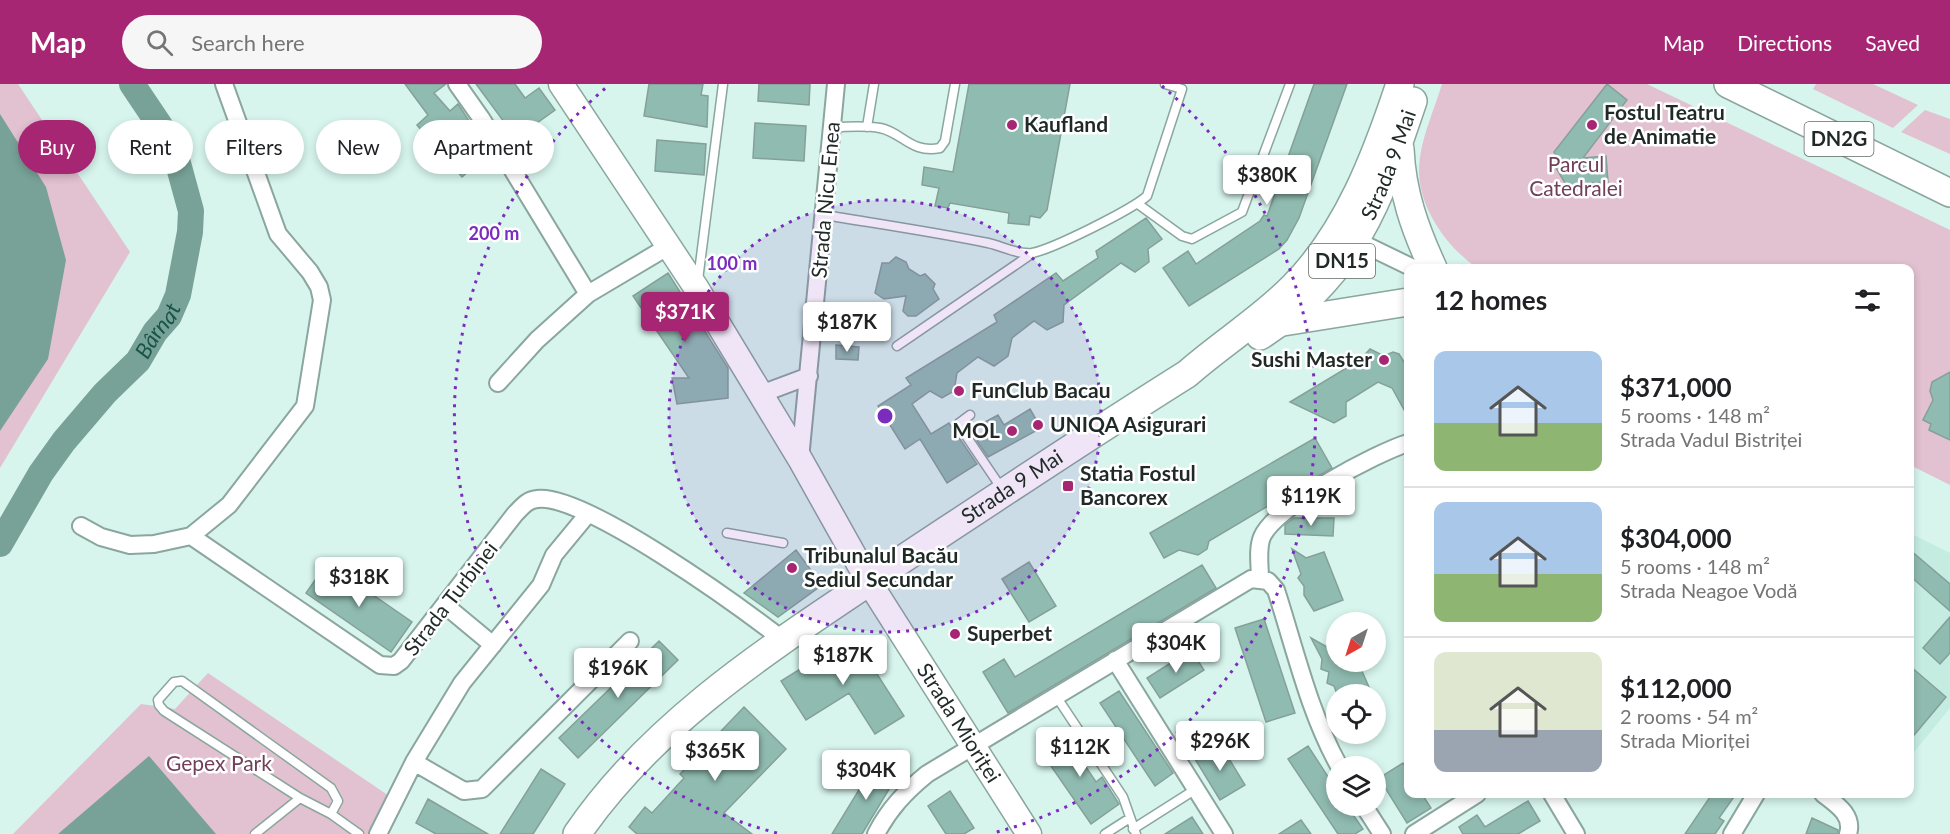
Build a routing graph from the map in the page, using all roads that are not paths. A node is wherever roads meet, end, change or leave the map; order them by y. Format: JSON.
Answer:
{"nodes":[{"id":1,"x":224,"y":84,"type":"edge"},
{"id":2,"x":457,"y":84,"type":"edge"},
{"id":3,"x":561,"y":84,"type":"edge"},
{"id":4,"x":723,"y":84,"type":"edge"},
{"id":5,"x":836,"y":84,"type":"edge"},
{"id":6,"x":874,"y":84,"type":"edge"},
{"id":7,"x":955,"y":84,"type":"edge"},
{"id":8,"x":1165,"y":84,"type":"edge"},
{"id":9,"x":1290,"y":84,"type":"edge"},
{"id":10,"x":1400,"y":84,"type":"edge"},
{"id":11,"x":1419,"y":84,"type":"edge"},
{"id":12,"x":1728,"y":84,"type":"edge"},
{"id":13,"x":833,"y":127,"type":"junction"},
{"id":14,"x":867,"y":127,"type":"junction"},
{"id":15,"x":1399,"y":142,"type":"junction"},
{"id":16,"x":1950,"y":193,"type":"edge"},
{"id":17,"x":1138,"y":204,"type":"junction"},
{"id":18,"x":825,"y":215,"type":"junction"},
{"id":19,"x":1347,"y":236,"type":"junction"},
{"id":20,"x":669,"y":246,"type":"junction"},
{"id":21,"x":1033,"y":252,"type":"junction"},
{"id":22,"x":1405,"y":264,"type":"edge"},
{"id":23,"x":1431,"y":264,"type":"edge"},
{"id":24,"x":697,"y":289,"type":"junction"},
{"id":25,"x":588,"y":294,"type":"junction"},
{"id":26,"x":1404,"y":303,"type":"edge"},
{"id":27,"x":1282,"y":322,"type":"junction"},
{"id":28,"x":897,"y":346,"type":"dead end"},
{"id":29,"x":1187,"y":374,"type":"junction"},
{"id":30,"x":809,"y":376,"type":"junction"},
{"id":31,"x":498,"y":383,"type":"dead end"},
{"id":32,"x":761,"y":394,"type":"junction"},
{"id":33,"x":970,"y":415,"type":"dead end"},
{"id":34,"x":1404,"y":445,"type":"edge"},
{"id":35,"x":801,"y":459,"type":"junction"},
{"id":36,"x":1004,"y":492,"type":"junction"},
{"id":37,"x":587,"y":515,"type":"junction"},
{"id":38,"x":81,"y":526,"type":"dead end"},
{"id":39,"x":727,"y":532,"type":"dead end"},
{"id":40,"x":191,"y":536,"type":"junction"},
{"id":41,"x":783,"y":543,"type":"dead end"},
{"id":42,"x":1260,"y":579,"type":"junction"},
{"id":43,"x":869,"y":582,"type":"junction"},
{"id":44,"x":446,"y":606,"type":"junction"},
{"id":45,"x":783,"y":640,"type":"junction"},
{"id":46,"x":630,"y":641,"type":"dead end"},
{"id":47,"x":493,"y":645,"type":"junction"},
{"id":48,"x":1115,"y":660,"type":"junction"},
{"id":49,"x":1056,"y":696,"type":"junction"},
{"id":50,"x":973,"y":747,"type":"junction"},
{"id":51,"x":1334,"y":756,"type":"edge"},
{"id":52,"x":414,"y":762,"type":"junction"},
{"id":53,"x":1196,"y":789,"type":"junction"},
{"id":54,"x":300,"y":798,"type":"junction"},
{"id":55,"x":1471,"y":798,"type":"edge"},
{"id":56,"x":1554,"y":798,"type":"edge"},
{"id":57,"x":1754,"y":798,"type":"edge"},
{"id":58,"x":1829,"y":798,"type":"edge"},
{"id":59,"x":331,"y":814,"type":"junction"},
{"id":60,"x":1370,"y":816,"type":"edge"},
{"id":61,"x":1130,"y":818,"type":"junction"},
{"id":62,"x":1135,"y":831,"type":"edge"},
{"id":63,"x":255,"y":834,"type":"edge"},
{"id":64,"x":359,"y":834,"type":"edge"},
{"id":65,"x":378,"y":834,"type":"edge"},
{"id":66,"x":577,"y":834,"type":"edge"},
{"id":67,"x":876,"y":834,"type":"edge"},
{"id":68,"x":1029,"y":834,"type":"edge"},
{"id":69,"x":1105,"y":834,"type":"edge"},
{"id":70,"x":1224,"y":834,"type":"edge"},
{"id":71,"x":1382,"y":834,"type":"edge"},
{"id":72,"x":1414,"y":834,"type":"edge"},
{"id":73,"x":1576,"y":834,"type":"edge"},
{"id":74,"x":1732,"y":834,"type":"edge"},
{"id":75,"x":1848,"y":834,"type":"edge"}],
"edges":[{"from":1,"to":40,"type":"street"},
{"from":2,"to":25,"type":"street"},
{"from":3,"to":20,"type":"main road","name":"Strada Mioriței"},
{"from":4,"to":24,"type":"lane"},
{"from":5,"to":13,"type":"street","name":"Strada Nicu Enea"},
{"from":6,"to":14,"type":"lane"},
{"from":7,"to":14,"type":"lane"},
{"from":8,"to":17,"type":"lane"},
{"from":9,"to":17,"type":"lane"},
{"from":10,"to":19,"type":"main road","name":"Strada 9 Mai","number":"DN15"},
{"from":11,"to":15,"type":"main road","name":"Strada 9 Mai","number":"DN15"},
{"from":12,"to":16,"type":"main road","number":"DN2G"},
{"from":13,"to":14,"type":"lane"},
{"from":13,"to":18,"type":"street","name":"Strada Nicu Enea"},
{"from":15,"to":19,"type":"main road","name":"Strada 9 Mai","number":"DN15"},
{"from":15,"to":23,"type":"main road"},
{"from":17,"to":21,"type":"lane"},
{"from":18,"to":21,"type":"lane"},
{"from":18,"to":30,"type":"street","name":"Strada Nicu Enea"},
{"from":19,"to":22,"type":"street"},
{"from":19,"to":27,"type":"main road","name":"Strada 9 Mai","number":"DN15"},
{"from":19,"to":29,"type":"main road","name":"Strada 9 Mai","number":"DN15"},
{"from":20,"to":24,"type":"main road","name":"Strada Mioriței"},
{"from":20,"to":25,"type":"street"},
{"from":21,"to":28,"type":"lane"},
{"from":24,"to":32,"type":"main road","name":"Strada Mioriței"},
{"from":25,"to":31,"type":"street"},
{"from":26,"to":27,"type":"main road"},
{"from":27,"to":29,"type":"main road","name":"Strada 9 Mai","number":"DN15"},
{"from":29,"to":36,"type":"main road","name":"Strada 9 Mai","number":"DN15"},
{"from":30,"to":32,"type":"street"},
{"from":30,"to":35,"type":"street","name":"Strada Nicu Enea"},
{"from":32,"to":35,"type":"main road","name":"Strada Mioriței"},
{"from":33,"to":36,"type":"lane"},
{"from":34,"to":42,"type":"street"},
{"from":35,"to":43,"type":"main road","name":"Strada Mioriței"},
{"from":36,"to":43,"type":"main road","name":"Strada 9 Mai","number":"DN15"},
{"from":37,"to":44,"type":"street","name":"Strada Turbinei"},
{"from":37,"to":45,"type":"street","name":"Strada Turbinei"},
{"from":37,"to":47,"type":"street"},
{"from":38,"to":40,"type":"street"},
{"from":39,"to":41,"type":"lane"},
{"from":40,"to":44,"type":"street","name":"Strada Turbinei"},
{"from":42,"to":48,"type":"street"},
{"from":42,"to":51,"type":"street"},
{"from":43,"to":45,"type":"main road","number":"DN15"},
{"from":43,"to":50,"type":"main road","name":"Strada Mioriței"},
{"from":44,"to":47,"type":"street"},
{"from":45,"to":66,"type":"main road","number":"DN15"},
{"from":46,"to":52,"type":"street"},
{"from":47,"to":52,"type":"street"},
{"from":48,"to":49,"type":"street"},
{"from":48,"to":53,"type":"street"},
{"from":49,"to":50,"type":"street"},
{"from":49,"to":61,"type":"lane"},
{"from":50,"to":67,"type":"street"},
{"from":50,"to":68,"type":"main road","name":"Strada Mioriței"},
{"from":52,"to":65,"type":"street"},
{"from":53,"to":62,"type":"lane"},
{"from":53,"to":70,"type":"street"},
{"from":54,"to":59,"type":"lane"},
{"from":54,"to":59,"type":"lane"},
{"from":54,"to":63,"type":"lane"},
{"from":55,"to":72,"type":"street"},
{"from":56,"to":73,"type":"street"},
{"from":57,"to":74,"type":"street"},
{"from":58,"to":75,"type":"street"},
{"from":59,"to":64,"type":"lane"},
{"from":60,"to":71,"type":"street"},
{"from":61,"to":62,"type":"lane"},
{"from":61,"to":69,"type":"lane"}]}
